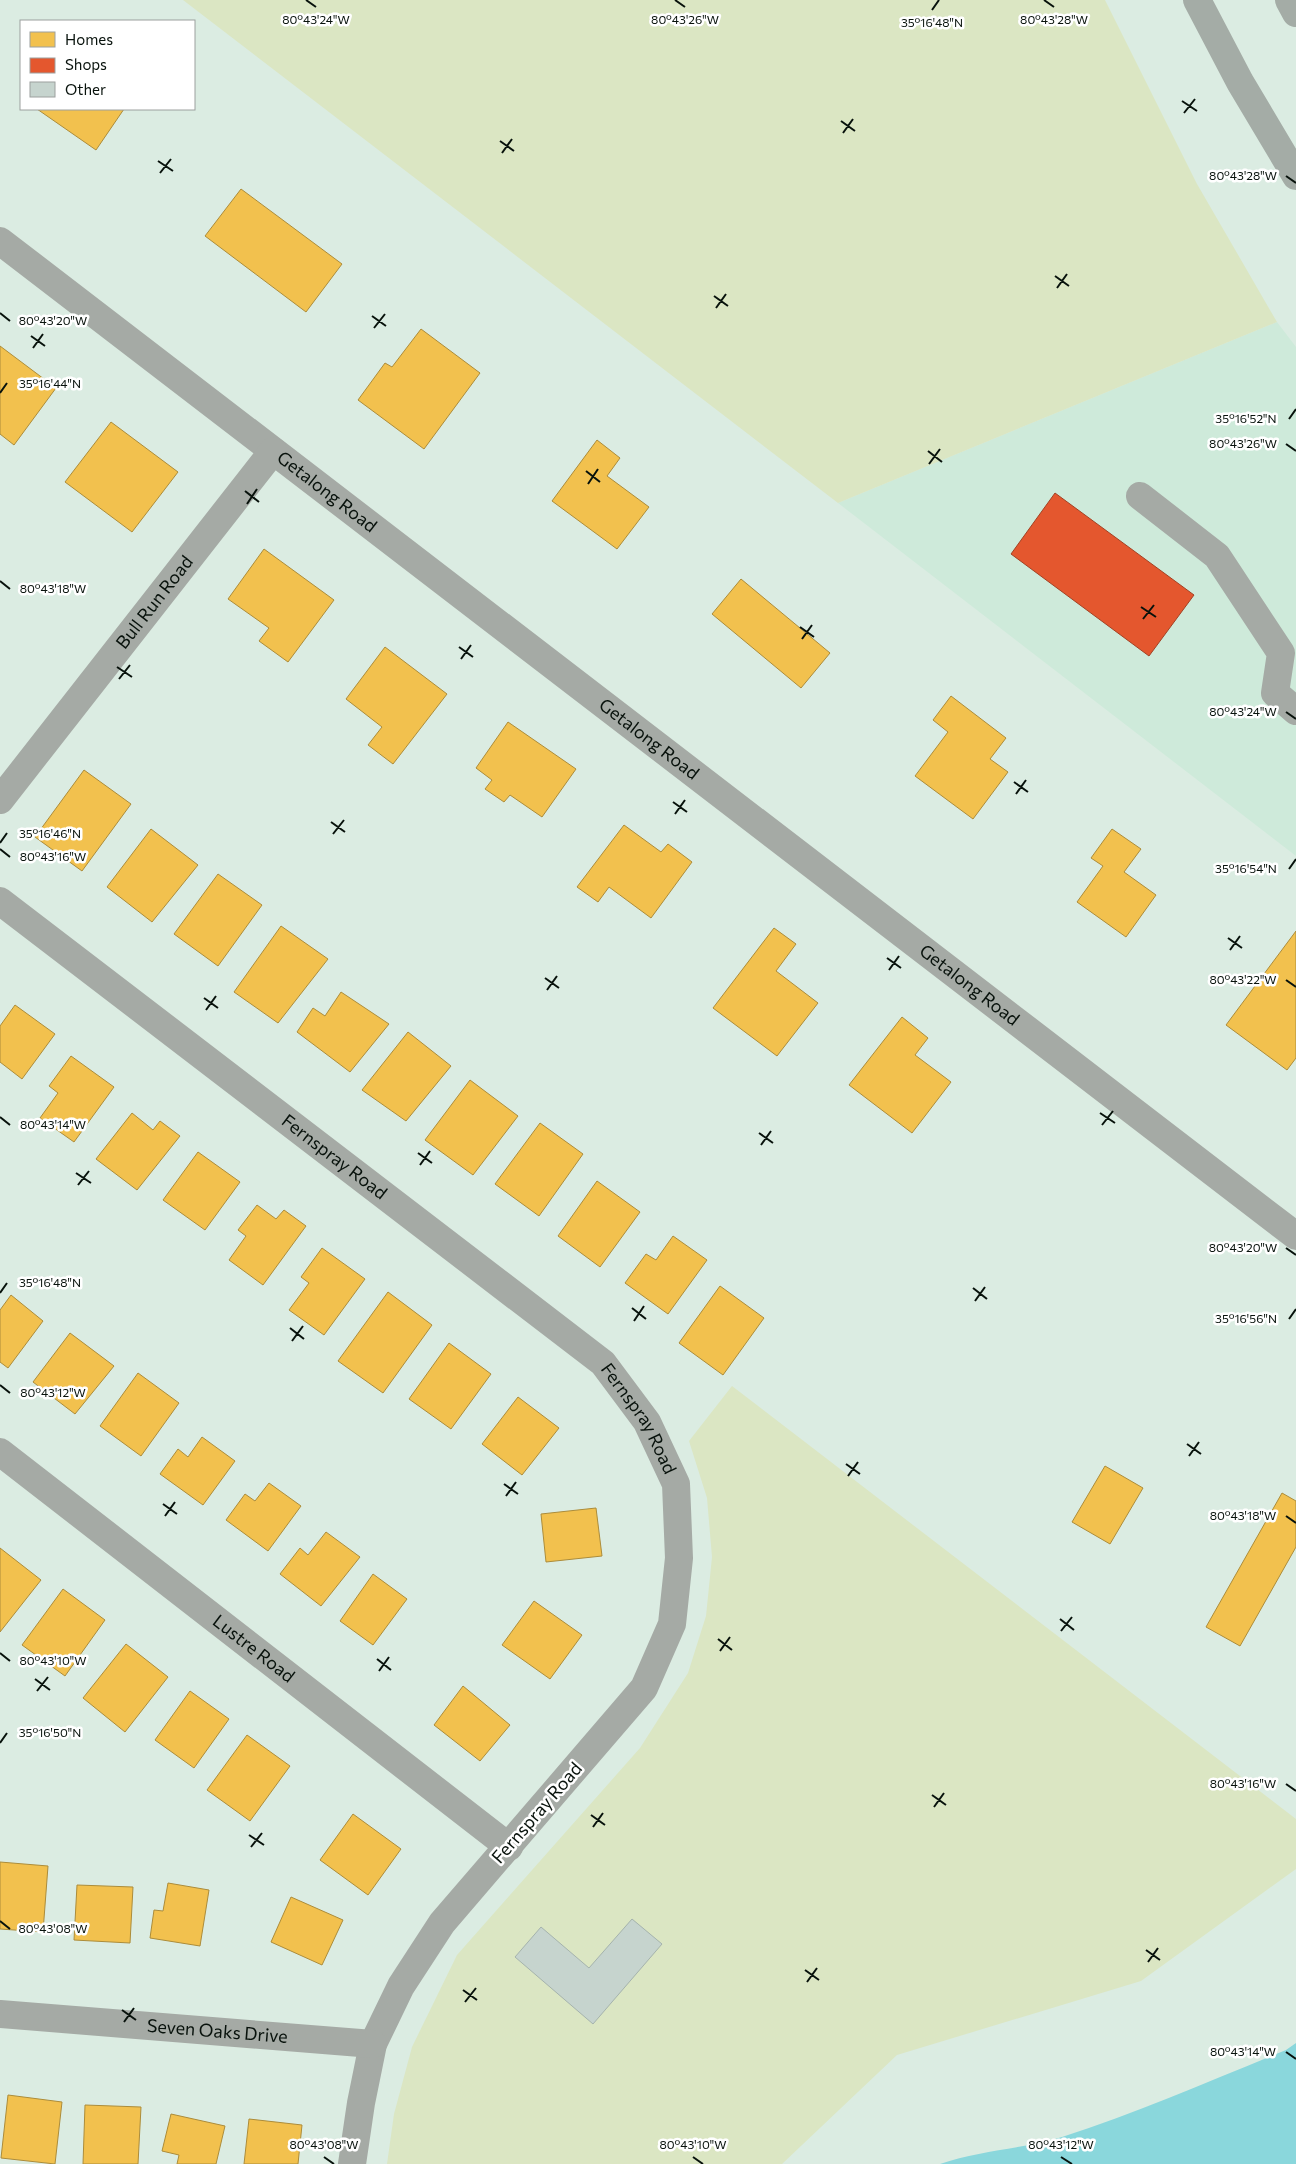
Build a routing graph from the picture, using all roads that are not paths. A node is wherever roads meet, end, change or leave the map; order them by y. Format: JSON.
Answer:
{"nodes":[{"id":1,"x":1197,"y":0,"type":"edge"},
{"id":2,"x":1289,"y":0,"type":"edge"},
{"id":3,"x":1296,"y":13,"type":"edge"},
{"id":4,"x":1296,"y":176,"type":"edge"},
{"id":5,"x":0,"y":241,"type":"edge"},
{"id":6,"x":273,"y":451,"type":"junction"},
{"id":7,"x":1140,"y":496,"type":"dead end"},
{"id":8,"x":1289,"y":648,"type":"edge"},
{"id":9,"x":1296,"y":711,"type":"edge"},
{"id":10,"x":0,"y":800,"type":"edge"},
{"id":11,"x":0,"y":901,"type":"edge"},
{"id":12,"x":1296,"y":1236,"type":"edge"},
{"id":13,"x":0,"y":1452,"type":"edge"},
{"id":14,"x":508,"y":1847,"type":"junction"},
{"id":15,"x":0,"y":2014,"type":"edge"},
{"id":16,"x":373,"y":2044,"type":"junction"},
{"id":17,"x":352,"y":2164,"type":"edge"}],
"edges":[{"from":1,"to":4,"type":"main road"},
{"from":2,"to":3,"type":"main road"},
{"from":5,"to":6,"type":"street","name":"Getalong Road"},
{"from":6,"to":10,"type":"street","name":"Bull Run Road"},
{"from":6,"to":12,"type":"street","name":"Getalong Road"},
{"from":7,"to":8,"type":"street"},
{"from":8,"to":9,"type":"street"},
{"from":11,"to":14,"type":"street","name":"Fernspray Road"},
{"from":13,"to":14,"type":"street","name":"Lustre Road"},
{"from":14,"to":16,"type":"street","name":"Fernspray Road"},
{"from":15,"to":16,"type":"street","name":"Seven Oaks Drive"},
{"from":16,"to":17,"type":"street","name":"Fernspray Road"}]}
